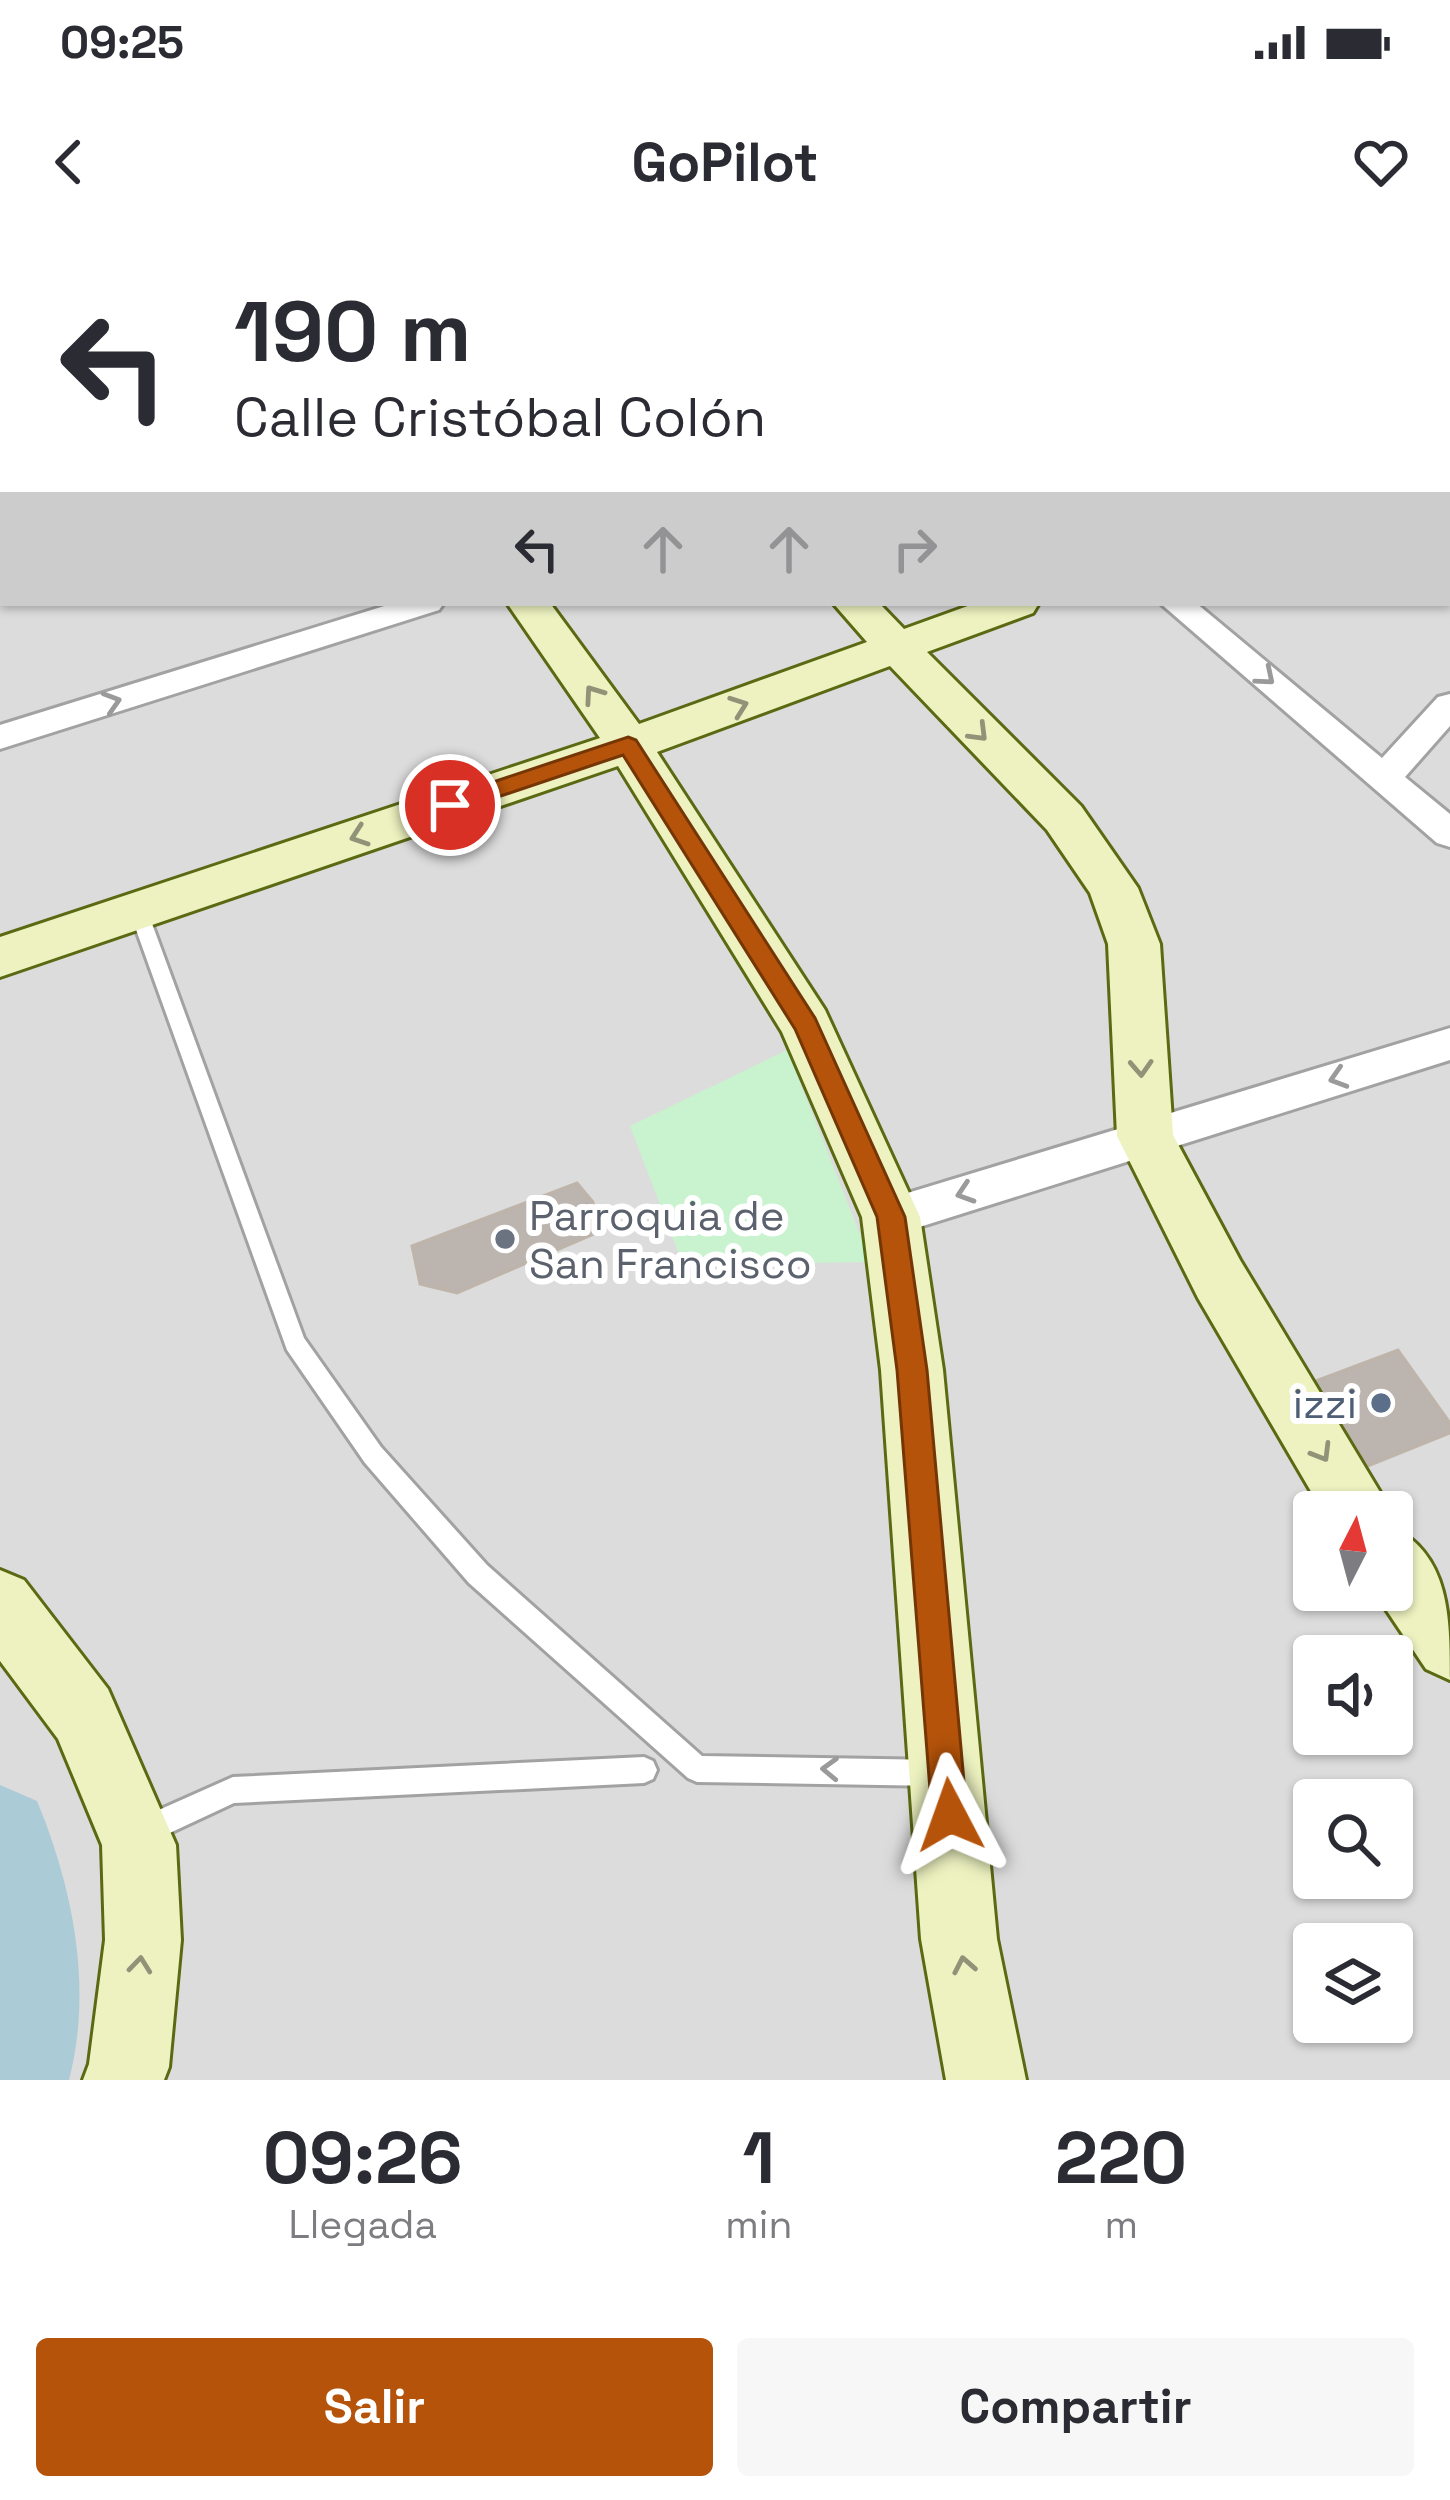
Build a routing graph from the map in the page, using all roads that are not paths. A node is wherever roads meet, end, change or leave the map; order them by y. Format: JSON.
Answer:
{"nodes":[{"id":1,"x":418,"y":606,"type":"edge"},
{"id":2,"x":530,"y":606,"type":"edge"},
{"id":3,"x":857,"y":606,"type":"edge"},
{"id":4,"x":1010,"y":606,"type":"edge"},
{"id":5,"x":1180,"y":606,"type":"edge"},
{"id":6,"x":896,"y":650,"type":"junction"},
{"id":7,"x":1450,"y":705,"type":"edge"},
{"id":8,"x":0,"y":737,"type":"edge"},
{"id":9,"x":628,"y":745,"type":"junction"},
{"id":10,"x":1385,"y":776,"type":"junction"},
{"id":11,"x":1450,"y":834,"type":"edge"},
{"id":12,"x":138,"y":910,"type":"junction"},
{"id":13,"x":0,"y":957,"type":"edge"},
{"id":14,"x":1450,"y":1044,"type":"edge"},
{"id":15,"x":1144,"y":1136,"type":"junction"},
{"id":16,"x":891,"y":1217,"type":"junction"},
{"id":17,"x":1346,"y":1491,"type":"edge"},
{"id":18,"x":1413,"y":1591,"type":"edge"},
{"id":19,"x":0,"y":1604,"type":"edge"},
{"id":20,"x":1450,"y":1645,"type":"edge"},
{"id":21,"x":644,"y":1770,"type":"dead end"},
{"id":22,"x":946,"y":1774,"type":"junction"},
{"id":23,"x":135,"y":1835,"type":"junction"},
{"id":24,"x":123,"y":2080,"type":"edge"},
{"id":25,"x":986,"y":2080,"type":"edge"}],
"edges":[{"from":8,"to":1,"type":"street","one_way":true},
{"from":9,"to":2,"type":"street","one_way":true},
{"from":3,"to":6,"type":"street"},
{"from":4,"to":6,"type":"street"},
{"from":5,"to":10,"type":"street","one_way":true},
{"from":9,"to":6,"type":"street","one_way":true},
{"from":6,"to":15,"type":"street","one_way":true},
{"from":7,"to":10,"type":"street"},
{"from":9,"to":12,"type":"street","one_way":true},
{"from":9,"to":16,"type":"street"},
{"from":10,"to":11,"type":"street"},
{"from":12,"to":13,"type":"street"},
{"from":22,"to":12,"type":"lane","one_way":true},
{"from":14,"to":15,"type":"street","one_way":true},
{"from":15,"to":16,"type":"street","one_way":true},
{"from":15,"to":17,"type":"street","one_way":true},
{"from":16,"to":22,"type":"street"},
{"from":18,"to":20,"type":"street"},
{"from":19,"to":23,"type":"street"},
{"from":21,"to":23,"type":"lane"},
{"from":25,"to":22,"type":"street","one_way":true},
{"from":24,"to":23,"type":"street","one_way":true}]}
